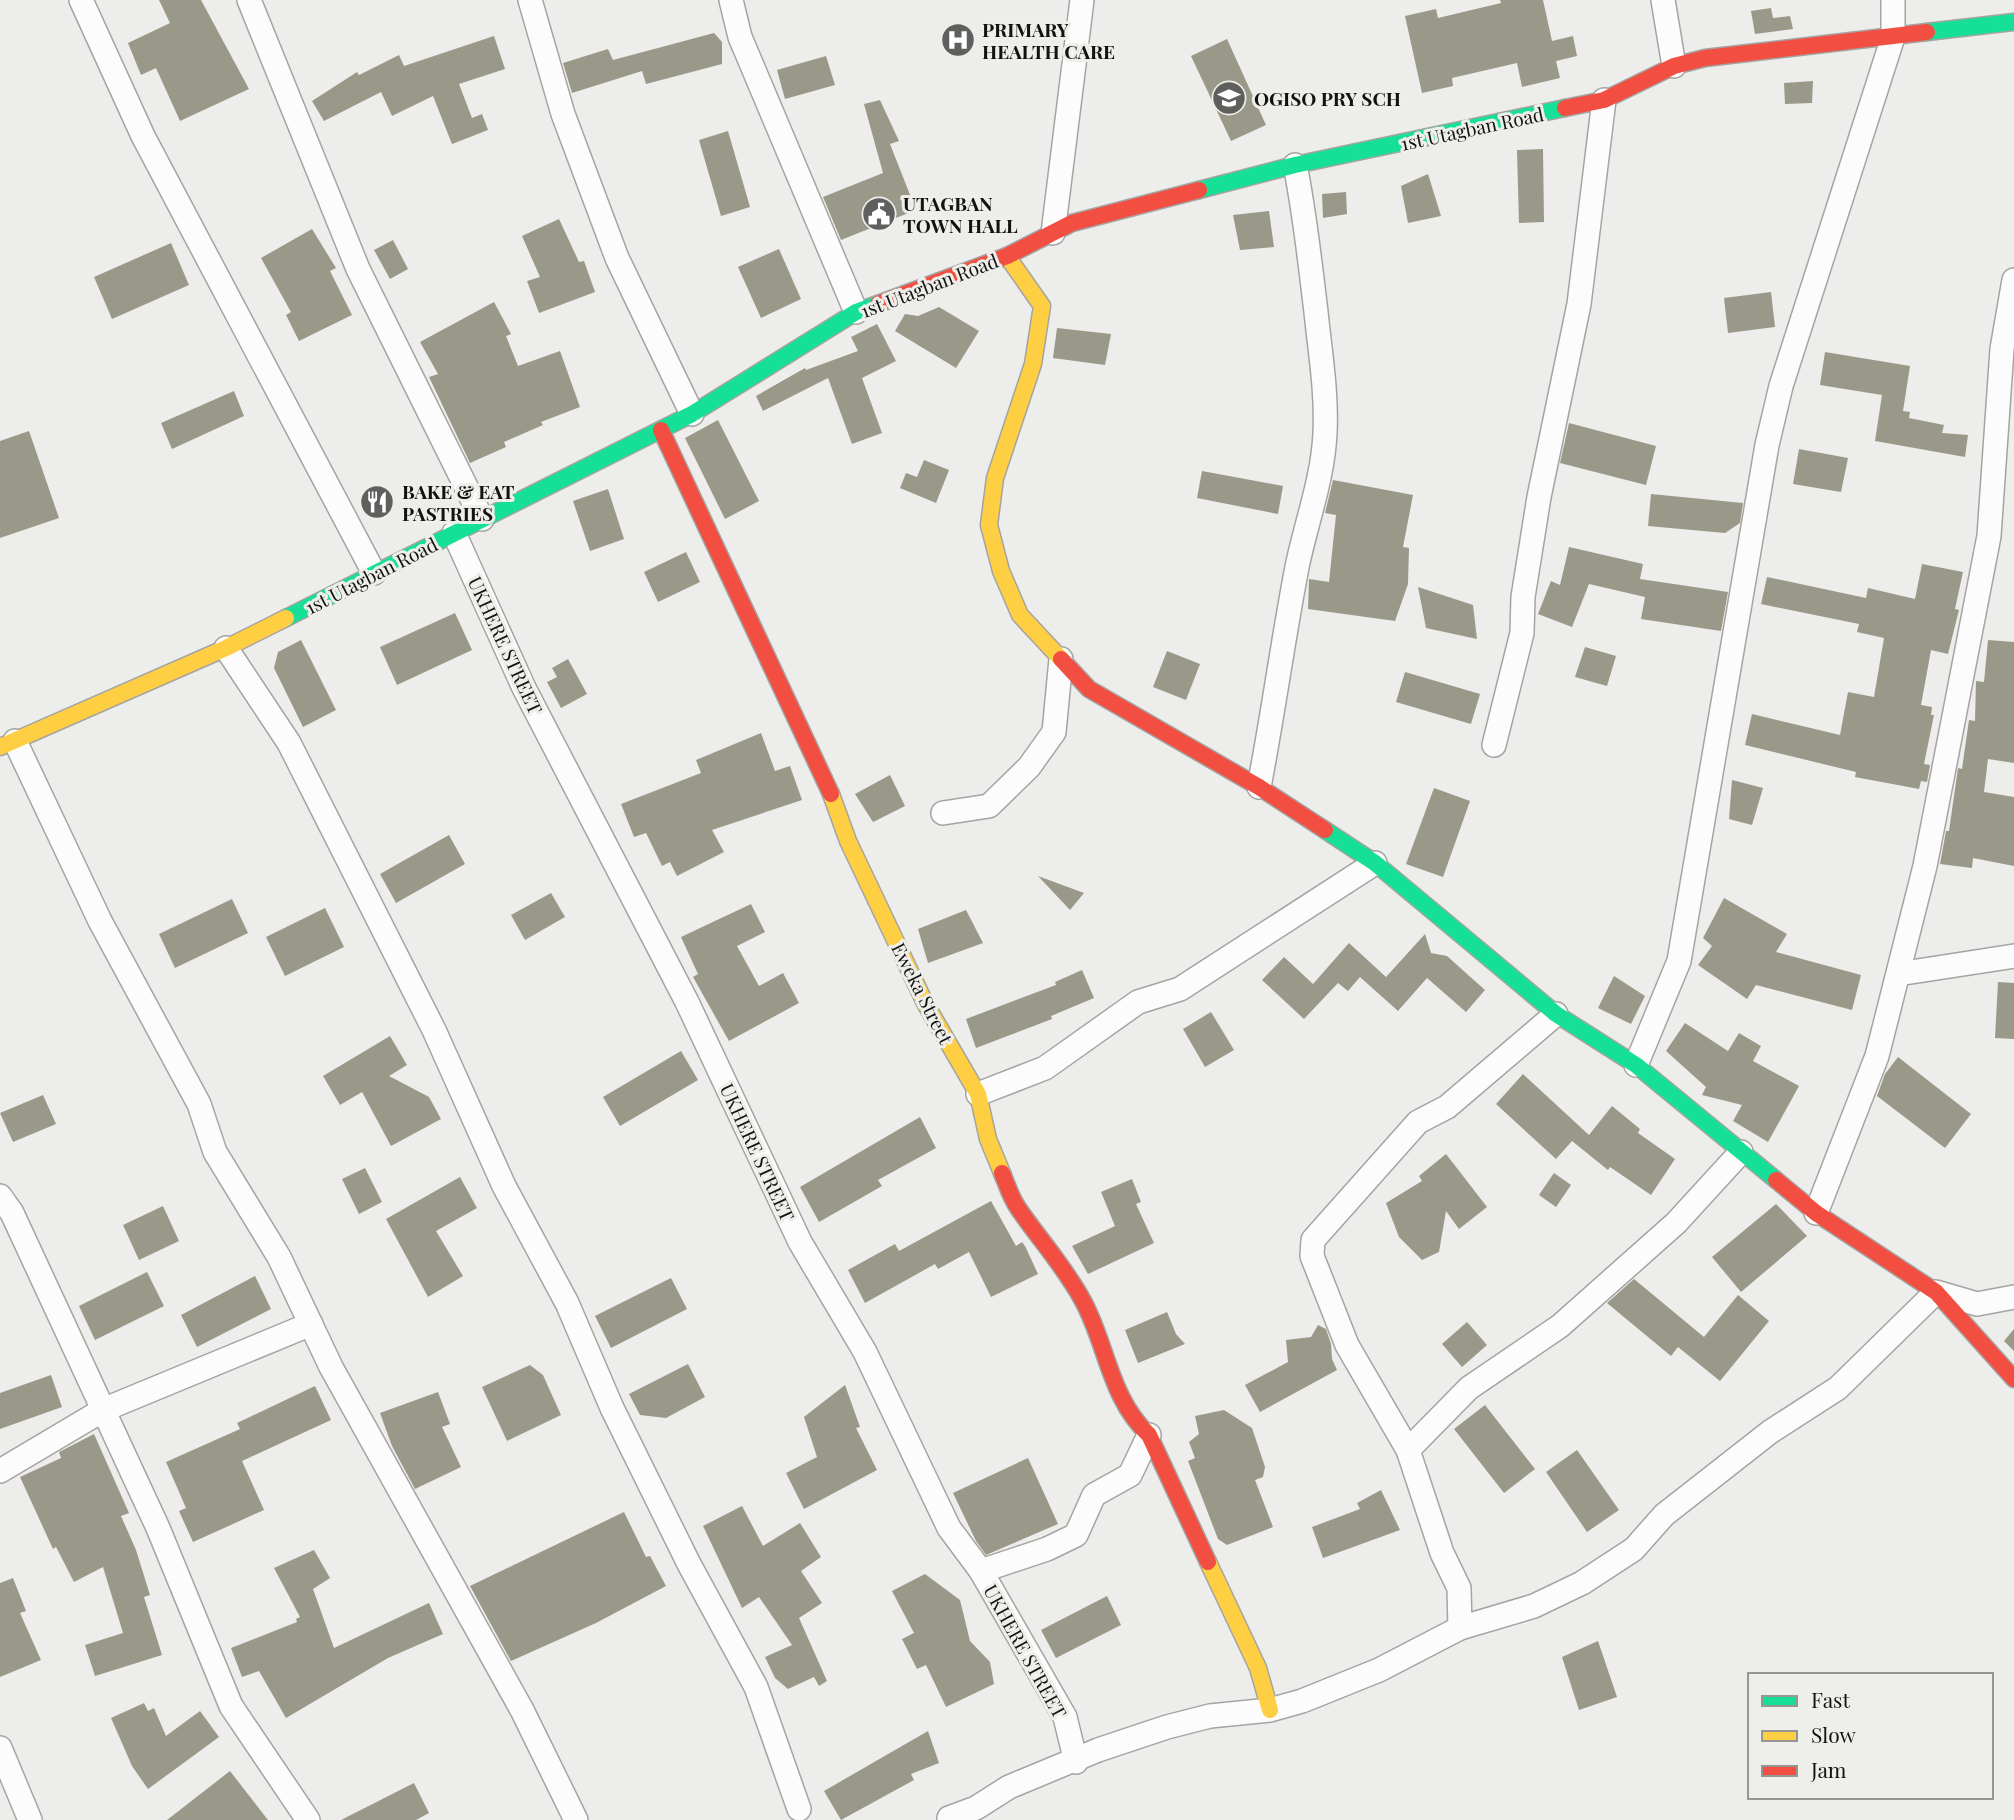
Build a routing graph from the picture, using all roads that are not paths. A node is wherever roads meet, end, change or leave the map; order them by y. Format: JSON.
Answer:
{"nodes":[{"id":1,"x":80,"y":0,"type":"edge"},
{"id":2,"x":248,"y":0,"type":"edge"},
{"id":3,"x":530,"y":0,"type":"edge"},
{"id":4,"x":731,"y":0,"type":"edge"},
{"id":5,"x":1082,"y":0,"type":"edge"},
{"id":6,"x":1663,"y":0,"type":"edge"},
{"id":7,"x":1893,"y":0,"type":"edge"},
{"id":8,"x":2014,"y":22,"type":"edge"},
{"id":9,"x":1893,"y":37,"type":"junction"},
{"id":10,"x":1674,"y":66,"type":"junction"},
{"id":11,"x":1604,"y":100,"type":"junction"},
{"id":12,"x":1295,"y":165,"type":"junction"},
{"id":13,"x":1053,"y":233,"type":"junction"},
{"id":14,"x":1007,"y":256,"type":"junction"},
{"id":15,"x":2014,"y":280,"type":"edge"},
{"id":16,"x":856,"y":312,"type":"junction"},
{"id":17,"x":692,"y":414,"type":"junction"},
{"id":18,"x":661,"y":430,"type":"junction"},
{"id":19,"x":482,"y":519,"type":"junction"},
{"id":20,"x":454,"y":533,"type":"junction"},
{"id":21,"x":374,"y":573,"type":"junction"},
{"id":22,"x":226,"y":648,"type":"junction"},
{"id":23,"x":1061,"y":659,"type":"junction"},
{"id":24,"x":8,"y":744,"type":"edge"},
{"id":25,"x":1494,"y":745,"type":"dead end"},
{"id":26,"x":1259,"y":787,"type":"junction"},
{"id":27,"x":943,"y":813,"type":"dead end"},
{"id":28,"x":1375,"y":863,"type":"junction"},
{"id":29,"x":2014,"y":956,"type":"edge"},
{"id":30,"x":1898,"y":974,"type":"junction"},
{"id":31,"x":1556,"y":1014,"type":"junction"},
{"id":32,"x":1636,"y":1065,"type":"junction"},
{"id":33,"x":978,"y":1094,"type":"junction"},
{"id":34,"x":1741,"y":1152,"type":"junction"},
{"id":35,"x":0,"y":1196,"type":"edge"},
{"id":36,"x":1816,"y":1213,"type":"junction"},
{"id":37,"x":1936,"y":1292,"type":"junction"},
{"id":38,"x":2014,"y":1297,"type":"edge"},
{"id":39,"x":311,"y":1324,"type":"junction"},
{"id":40,"x":2014,"y":1379,"type":"edge"},
{"id":41,"x":103,"y":1410,"type":"junction"},
{"id":42,"x":1149,"y":1435,"type":"junction"},
{"id":43,"x":1408,"y":1450,"type":"junction"},
{"id":44,"x":0,"y":1471,"type":"edge"},
{"id":45,"x":981,"y":1571,"type":"junction"},
{"id":46,"x":1460,"y":1628,"type":"junction"},
{"id":47,"x":1270,"y":1710,"type":"junction"},
{"id":48,"x":0,"y":1748,"type":"edge"},
{"id":49,"x":1076,"y":1762,"type":"junction"},
{"id":50,"x":799,"y":1809,"type":"dead end"},
{"id":51,"x":949,"y":1818,"type":"dead end"},
{"id":52,"x":30,"y":1820,"type":"edge"},
{"id":53,"x":308,"y":1820,"type":"edge"},
{"id":54,"x":576,"y":1820,"type":"edge"}],
"edges":[{"from":1,"to":21,"type":"street"},
{"from":2,"to":19,"type":"street"},
{"from":3,"to":17,"type":"street"},
{"from":4,"to":16,"type":"street"},
{"from":5,"to":13,"type":"street"},
{"from":6,"to":10,"type":"street"},
{"from":7,"to":9,"type":"street"},
{"from":8,"to":9,"type":"street","name":"1st Utagban Road"},
{"from":9,"to":10,"type":"street","name":"1st Utagban Road"},
{"from":9,"to":32,"type":"street"},
{"from":10,"to":11,"type":"street","name":"1st Utagban Road"},
{"from":11,"to":12,"type":"street","name":"1st Utagban Road"},
{"from":11,"to":25,"type":"street"},
{"from":12,"to":13,"type":"street","name":"1st Utagban Road"},
{"from":12,"to":26,"type":"street"},
{"from":13,"to":14,"type":"street","name":"1st Utagban Road"},
{"from":14,"to":16,"type":"street","name":"1st Utagban Road"},
{"from":14,"to":23,"type":"street"},
{"from":15,"to":30,"type":"street"},
{"from":16,"to":17,"type":"street","name":"1st Utagban Road"},
{"from":17,"to":18,"type":"street","name":"1st Utagban Road"},
{"from":18,"to":19,"type":"street","name":"1st Utagban Road"},
{"from":18,"to":33,"type":"street","name":"Eweka Street"},
{"from":19,"to":20,"type":"street","name":"1st Utagban Road"},
{"from":20,"to":21,"type":"street","name":"1st Utagban Road"},
{"from":20,"to":45,"type":"street","name":"UKHERE STREET"},
{"from":21,"to":22,"type":"street","name":"1st Utagban Road"},
{"from":22,"to":24,"type":"street","name":"1st Utagban Road"},
{"from":22,"to":50,"type":"street"},
{"from":23,"to":26,"type":"street"},
{"from":23,"to":27,"type":"street"},
{"from":24,"to":39,"type":"street"},
{"from":26,"to":28,"type":"street"},
{"from":28,"to":31,"type":"street"},
{"from":28,"to":33,"type":"street"},
{"from":29,"to":30,"type":"street"},
{"from":30,"to":36,"type":"street"},
{"from":31,"to":32,"type":"street"},
{"from":31,"to":43,"type":"street"},
{"from":32,"to":34,"type":"street"},
{"from":33,"to":42,"type":"street","name":"Eweka Street"},
{"from":34,"to":36,"type":"street"},
{"from":34,"to":43,"type":"street"},
{"from":35,"to":41,"type":"street"},
{"from":36,"to":37,"type":"street"},
{"from":37,"to":38,"type":"street"},
{"from":37,"to":40,"type":"street"},
{"from":37,"to":46,"type":"street"},
{"from":39,"to":41,"type":"street"},
{"from":39,"to":54,"type":"street"},
{"from":41,"to":44,"type":"street"},
{"from":41,"to":53,"type":"street"},
{"from":42,"to":45,"type":"street"},
{"from":42,"to":47,"type":"street","name":"Eweka Street"},
{"from":43,"to":46,"type":"street"},
{"from":45,"to":49,"type":"street","name":"UKHERE STREET"},
{"from":46,"to":47,"type":"street"},
{"from":47,"to":49,"type":"street"},
{"from":48,"to":52,"type":"street"},
{"from":49,"to":51,"type":"street"}]}
